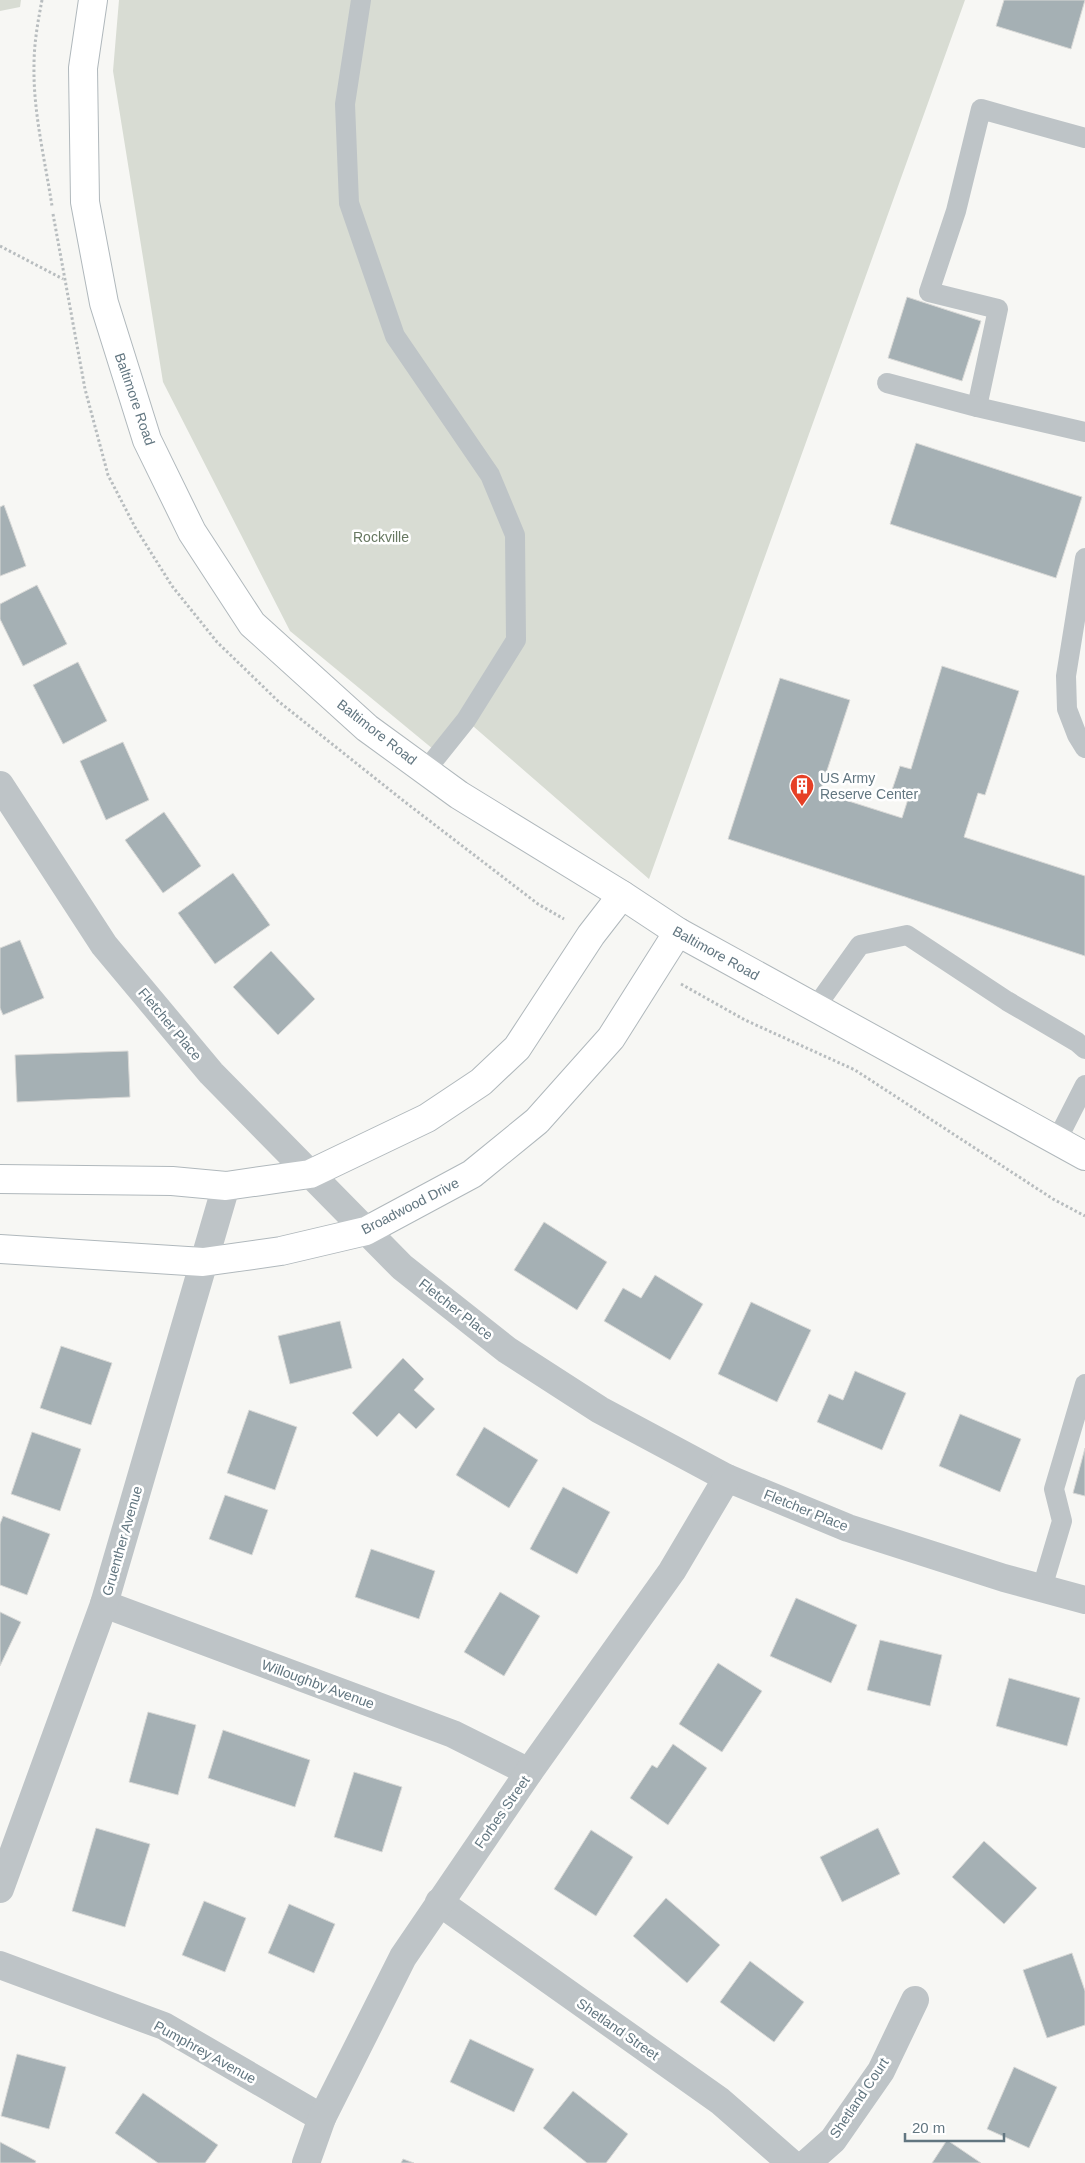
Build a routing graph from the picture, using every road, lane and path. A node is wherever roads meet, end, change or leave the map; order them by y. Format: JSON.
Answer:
{"nodes":[{"id":1,"x":42,"y":0,"type":"edge"},
{"id":2,"x":93,"y":0,"type":"edge"},
{"id":3,"x":361,"y":0,"type":"edge"},
{"id":4,"x":1085,"y":138,"type":"edge"},
{"id":5,"x":0,"y":246,"type":"edge"},
{"id":6,"x":64,"y":279,"type":"junction"},
{"id":7,"x":887,"y":384,"type":"dead end"},
{"id":8,"x":977,"y":407,"type":"junction"},
{"id":9,"x":1085,"y":432,"type":"edge"},
{"id":10,"x":1085,"y":564,"type":"edge"},
{"id":11,"x":1085,"y":748,"type":"edge"},
{"id":12,"x":426,"y":770,"type":"junction"},
{"id":13,"x":0,"y":785,"type":"edge"},
{"id":14,"x":622,"y":895,"type":"junction"},
{"id":15,"x":678,"y":932,"type":"junction"},
{"id":16,"x":591,"y":934,"type":"junction"},
{"id":17,"x":653,"y":968,"type":"junction"},
{"id":18,"x":815,"y":1008,"type":"junction"},
{"id":19,"x":1085,"y":1049,"type":"edge"},
{"id":20,"x":1085,"y":1085,"type":"edge"},
{"id":21,"x":1057,"y":1140,"type":"junction"},
{"id":22,"x":1085,"y":1156,"type":"edge"},
{"id":23,"x":310,"y":1174,"type":"junction"},
{"id":24,"x":0,"y":1179,"type":"edge"},
{"id":25,"x":226,"y":1186,"type":"junction"},
{"id":26,"x":1085,"y":1216,"type":"edge"},
{"id":27,"x":366,"y":1231,"type":"junction"},
{"id":28,"x":0,"y":1249,"type":"edge"},
{"id":29,"x":203,"y":1262,"type":"junction"},
{"id":30,"x":1085,"y":1384,"type":"edge"},
{"id":31,"x":727,"y":1478,"type":"junction"},
{"id":32,"x":1042,"y":1588,"type":"junction"},
{"id":33,"x":1085,"y":1600,"type":"edge"},
{"id":34,"x":104,"y":1604,"type":"junction"},
{"id":35,"x":529,"y":1772,"type":"junction"},
{"id":36,"x":0,"y":1889,"type":"edge"},
{"id":37,"x":439,"y":1902,"type":"junction"},
{"id":38,"x":0,"y":1965,"type":"edge"},
{"id":39,"x":915,"y":2000,"type":"dead end"},
{"id":40,"x":322,"y":2118,"type":"junction"},
{"id":41,"x":306,"y":2163,"type":"edge"},
{"id":42,"x":791,"y":2163,"type":"edge"},
{"id":43,"x":807,"y":2163,"type":"edge"}],
"edges":[{"from":1,"to":6,"type":"path"},
{"from":2,"to":12,"type":"street","name":"Baltimore Road"},
{"from":3,"to":12,"type":"lane"},
{"from":4,"to":8,"type":"lane"},
{"from":5,"to":6,"type":"path"},
{"from":6,"to":16,"type":"path"},
{"from":7,"to":8,"type":"lane"},
{"from":8,"to":9,"type":"lane"},
{"from":10,"to":11,"type":"lane"},
{"from":12,"to":14,"type":"street","name":"Baltimore Road"},
{"from":13,"to":23,"type":"street","name":"Fletcher Place"},
{"from":14,"to":15,"type":"street","name":"Baltimore Road"},
{"from":14,"to":16,"type":"street"},
{"from":15,"to":17,"type":"street","name":"Broadwood Drive"},
{"from":15,"to":18,"type":"street","name":"Baltimore Road"},
{"from":16,"to":23,"type":"street"},
{"from":17,"to":26,"type":"path"},
{"from":17,"to":27,"type":"street","name":"Broadwood Drive"},
{"from":18,"to":19,"type":"lane"},
{"from":18,"to":21,"type":"street","name":"Baltimore Road"},
{"from":20,"to":21,"type":"lane"},
{"from":21,"to":22,"type":"street","name":"Baltimore Road"},
{"from":23,"to":25,"type":"street"},
{"from":23,"to":27,"type":"street","name":"Fletcher Place"},
{"from":24,"to":25,"type":"street"},
{"from":25,"to":29,"type":"street","name":"Gruenther Avenue"},
{"from":27,"to":29,"type":"street","name":"Broadwood Drive"},
{"from":27,"to":31,"type":"street","name":"Fletcher Place"},
{"from":28,"to":29,"type":"street","name":"Broadwood Drive"},
{"from":29,"to":34,"type":"street","name":"Gruenther Avenue"},
{"from":30,"to":32,"type":"lane"},
{"from":31,"to":32,"type":"street","name":"Fletcher Place"},
{"from":31,"to":35,"type":"street","name":"Forbes Street"},
{"from":32,"to":33,"type":"street","name":"Fletcher Place"},
{"from":34,"to":35,"type":"street","name":"Willoughby Avenue"},
{"from":34,"to":36,"type":"street","name":"Gruenther Avenue"},
{"from":35,"to":37,"type":"street","name":"Forbes Street"},
{"from":37,"to":40,"type":"street","name":"Forbes Street"},
{"from":37,"to":42,"type":"street","name":"Shetland Street"},
{"from":38,"to":40,"type":"street","name":"Pumphrey Avenue"},
{"from":39,"to":43,"type":"street","name":"Shetland Court"},
{"from":40,"to":41,"type":"street","name":"Forbes Street"}]}
